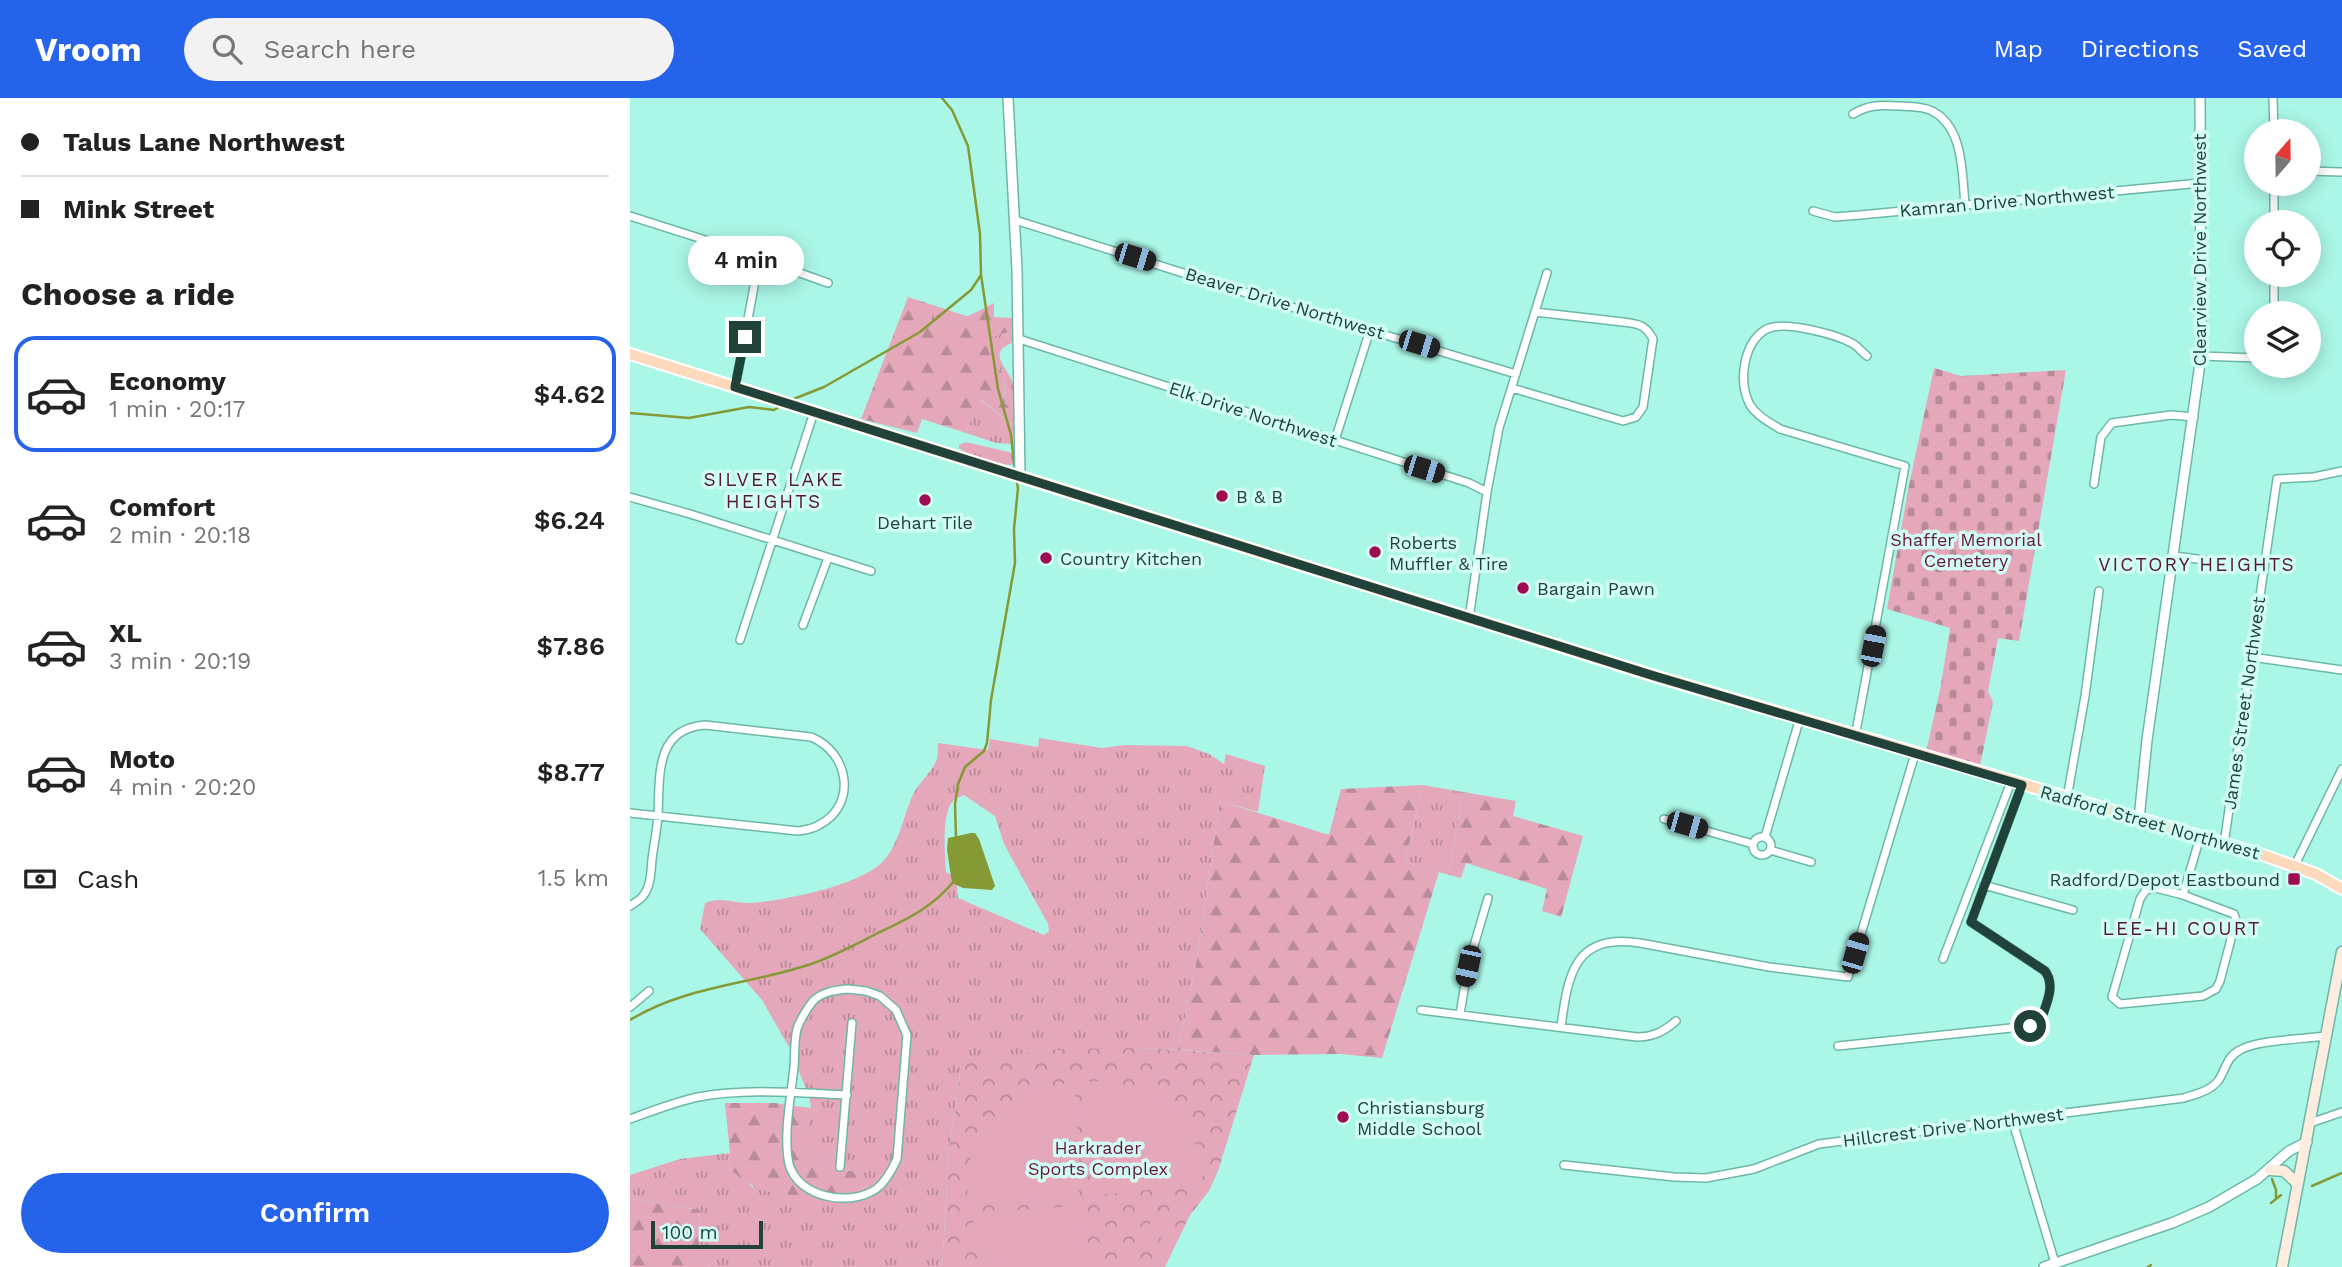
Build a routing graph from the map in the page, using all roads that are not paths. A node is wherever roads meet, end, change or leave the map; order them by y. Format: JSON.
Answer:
{"nodes":[{"id":1,"x":1008,"y":98,"type":"edge"},
{"id":2,"x":2200,"y":98,"type":"edge"},
{"id":3,"x":2273,"y":98,"type":"edge"},
{"id":4,"x":1853,"y":114,"type":"dead end"},
{"id":5,"x":2274,"y":119,"type":"edge"},
{"id":6,"x":2321,"y":171,"type":"edge"},
{"id":7,"x":2342,"y":172,"type":"edge"},
{"id":8,"x":2201,"y":183,"type":"junction"},
{"id":9,"x":1965,"y":205,"type":"junction"},
{"id":10,"x":1813,"y":211,"type":"dead end"},
{"id":11,"x":630,"y":216,"type":"edge"},
{"id":12,"x":1015,"y":220,"type":"junction"},
{"id":13,"x":759,"y":260,"type":"junction"},
{"id":14,"x":1547,"y":273,"type":"dead end"},
{"id":15,"x":828,"y":283,"type":"dead end"},
{"id":16,"x":1535,"y":312,"type":"junction"},
{"id":17,"x":1370,"y":330,"type":"junction"},
{"id":18,"x":1019,"y":339,"type":"junction"},
{"id":19,"x":630,"y":354,"type":"edge"},
{"id":20,"x":1867,"y":356,"type":"dead end"},
{"id":21,"x":2201,"y":356,"type":"junction"},
{"id":22,"x":2244,"y":358,"type":"edge"},
{"id":23,"x":1516,"y":374,"type":"junction"},
{"id":24,"x":735,"y":387,"type":"junction"},
{"id":25,"x":1512,"y":388,"type":"junction"},
{"id":26,"x":814,"y":412,"type":"junction"},
{"id":27,"x":2194,"y":417,"type":"junction"},
{"id":28,"x":1335,"y":440,"type":"junction"},
{"id":29,"x":2342,"y":471,"type":"edge"},
{"id":30,"x":1020,"y":477,"type":"junction"},
{"id":31,"x":2094,"y":484,"type":"dead end"},
{"id":32,"x":1487,"y":492,"type":"junction"},
{"id":33,"x":630,"y":497,"type":"edge"},
{"id":34,"x":772,"y":540,"type":"junction"},
{"id":35,"x":2174,"y":556,"type":"junction"},
{"id":36,"x":828,"y":558,"type":"junction"},
{"id":37,"x":2264,"y":568,"type":"junction"},
{"id":38,"x":871,"y":571,"type":"dead end"},
{"id":39,"x":2099,"y":590,"type":"dead end"},
{"id":40,"x":1469,"y":619,"type":"junction"},
{"id":41,"x":803,"y":625,"type":"dead end"},
{"id":42,"x":740,"y":640,"type":"dead end"},
{"id":43,"x":2252,"y":657,"type":"junction"},
{"id":44,"x":2342,"y":670,"type":"edge"},
{"id":45,"x":1799,"y":720,"type":"junction"},
{"id":46,"x":1856,"y":737,"type":"junction"},
{"id":47,"x":1915,"y":754,"type":"junction"},
{"id":48,"x":2342,"y":769,"type":"edge"},
{"id":49,"x":2017,"y":783,"type":"junction"},
{"id":50,"x":2067,"y":798,"type":"junction"},
{"id":51,"x":630,"y":813,"type":"edge"},
{"id":52,"x":658,"y":818,"type":"junction"},
{"id":53,"x":2139,"y":818,"type":"junction"},
{"id":54,"x":1664,"y":819,"type":"dead end"},
{"id":55,"x":1765,"y":837,"type":"junction"},
{"id":56,"x":2200,"y":837,"type":"junction"},
{"id":57,"x":1753,"y":844,"type":"junction"},
{"id":58,"x":2224,"y":844,"type":"junction"},
{"id":59,"x":1770,"y":850,"type":"junction"},
{"id":60,"x":1811,"y":862,"type":"dead end"},
{"id":61,"x":2295,"y":865,"type":"junction"},
{"id":62,"x":1983,"y":885,"type":"junction"},
{"id":63,"x":2342,"y":889,"type":"edge"},
{"id":64,"x":2183,"y":895,"type":"junction"},
{"id":65,"x":1488,"y":898,"type":"dead end"},
{"id":66,"x":630,"y":906,"type":"edge"},
{"id":67,"x":2073,"y":910,"type":"dead end"},
{"id":68,"x":2342,"y":953,"type":"edge"},
{"id":69,"x":1943,"y":960,"type":"dead end"},
{"id":70,"x":649,"y":991,"type":"dead end"},
{"id":71,"x":630,"y":1007,"type":"edge"},
{"id":72,"x":1421,"y":1010,"type":"dead end"},
{"id":73,"x":1460,"y":1014,"type":"junction"},
{"id":74,"x":1676,"y":1021,"type":"dead end"},
{"id":75,"x":852,"y":1023,"type":"dead end"},
{"id":76,"x":1561,"y":1027,"type":"junction"},
{"id":77,"x":2325,"y":1037,"type":"junction"},
{"id":78,"x":1838,"y":1046,"type":"dead end"},
{"id":79,"x":790,"y":1093,"type":"junction"},
{"id":80,"x":847,"y":1095,"type":"junction"},
{"id":81,"x":2342,"y":1112,"type":"edge"},
{"id":82,"x":630,"y":1119,"type":"edge"},
{"id":83,"x":2012,"y":1119,"type":"junction"},
{"id":84,"x":2309,"y":1123,"type":"junction"},
{"id":85,"x":2307,"y":1142,"type":"junction"},
{"id":86,"x":1564,"y":1164,"type":"dead end"},
{"id":87,"x":840,"y":1167,"type":"dead end"},
{"id":88,"x":2270,"y":1170,"type":"junction"},
{"id":89,"x":2298,"y":1184,"type":"junction"},
{"id":90,"x":2055,"y":1263,"type":"junction"},
{"id":91,"x":2045,"y":1267,"type":"edge"},
{"id":92,"x":2282,"y":1267,"type":"edge"}],
"edges":[{"from":1,"to":12,"type":"street"},
{"from":2,"to":8,"type":"street","name":"Clearview Drive Northwest"},
{"from":3,"to":5,"type":"street"},
{"from":4,"to":9,"type":"street"},
{"from":6,"to":7,"type":"street"},
{"from":8,"to":9,"type":"street","name":"Kamran Drive Northwest"},
{"from":8,"to":21,"type":"street","name":"Clearview Drive Northwest"},
{"from":9,"to":10,"type":"street","name":"Kamran Drive Northwest"},
{"from":11,"to":13,"type":"street"},
{"from":12,"to":17,"type":"street","name":"Beaver Drive Northwest"},
{"from":12,"to":18,"type":"street"},
{"from":13,"to":15,"type":"street"},
{"from":13,"to":24,"type":"street"},
{"from":14,"to":16,"type":"street"},
{"from":16,"to":23,"type":"street"},
{"from":16,"to":25,"type":"street"},
{"from":17,"to":23,"type":"street","name":"Beaver Drive Northwest"},
{"from":17,"to":28,"type":"street"},
{"from":18,"to":28,"type":"street","name":"Elk Drive Northwest"},
{"from":18,"to":30,"type":"street"},
{"from":19,"to":24,"type":"main road","name":"Radford Street Northwest"},
{"from":20,"to":46,"type":"street"},
{"from":21,"to":22,"type":"street"},
{"from":21,"to":27,"type":"street","name":"Clearview Drive Northwest"},
{"from":23,"to":25,"type":"street"},
{"from":24,"to":26,"type":"main road","name":"Radford Street Northwest"},
{"from":25,"to":32,"type":"street"},
{"from":26,"to":30,"type":"main road","name":"Radford Street Northwest"},
{"from":26,"to":34,"type":"street"},
{"from":27,"to":31,"type":"street"},
{"from":27,"to":35,"type":"street","name":"Clearview Drive Northwest"},
{"from":28,"to":32,"type":"street","name":"Elk Drive Northwest"},
{"from":29,"to":37,"type":"street","name":"James Street Northwest"},
{"from":30,"to":40,"type":"main road","name":"Radford Street Northwest"},
{"from":32,"to":40,"type":"street"},
{"from":33,"to":34,"type":"street"},
{"from":34,"to":36,"type":"street"},
{"from":34,"to":42,"type":"street"},
{"from":35,"to":37,"type":"street"},
{"from":35,"to":53,"type":"street","name":"Clearview Drive Northwest"},
{"from":36,"to":38,"type":"street"},
{"from":36,"to":41,"type":"street"},
{"from":37,"to":43,"type":"street","name":"James Street Northwest"},
{"from":39,"to":50,"type":"street"},
{"from":40,"to":45,"type":"main road","name":"Radford Street Northwest"},
{"from":43,"to":44,"type":"street"},
{"from":43,"to":58,"type":"street","name":"James Street Northwest"},
{"from":45,"to":46,"type":"main road","name":"Radford Street Northwest"},
{"from":45,"to":55,"type":"street"},
{"from":46,"to":47,"type":"main road","name":"Radford Street Northwest"},
{"from":47,"to":49,"type":"main road","name":"Radford Street Northwest"},
{"from":47,"to":76,"type":"street"},
{"from":48,"to":61,"type":"street"},
{"from":49,"to":50,"type":"main road","name":"Radford Street Northwest"},
{"from":49,"to":62,"type":"street"},
{"from":49,"to":69,"type":"street"},
{"from":50,"to":53,"type":"main road","name":"Radford Street Northwest"},
{"from":51,"to":52,"type":"street"},
{"from":52,"to":52,"type":"street"},
{"from":52,"to":66,"type":"street"},
{"from":53,"to":56,"type":"main road","name":"Radford Street Northwest"},
{"from":54,"to":57,"type":"street"},
{"from":55,"to":57,"type":"street"},
{"from":55,"to":59,"type":"street"},
{"from":56,"to":58,"type":"main road","name":"Radford Street Northwest"},
{"from":56,"to":64,"type":"street"},
{"from":57,"to":59,"type":"street"},
{"from":58,"to":61,"type":"main road","name":"Radford Street Northwest"},
{"from":59,"to":60,"type":"street"},
{"from":61,"to":63,"type":"main road","name":"Radford Street Northwest"},
{"from":62,"to":67,"type":"street"},
{"from":62,"to":78,"type":"street"},
{"from":64,"to":64,"type":"street"},
{"from":65,"to":73,"type":"street"},
{"from":68,"to":77,"type":"main road"},
{"from":70,"to":71,"type":"street"},
{"from":72,"to":73,"type":"street"},
{"from":73,"to":76,"type":"street"},
{"from":74,"to":76,"type":"street"},
{"from":75,"to":80,"type":"street"},
{"from":77,"to":83,"type":"street","name":"Hillcrest Drive Northwest"},
{"from":77,"to":84,"type":"main road"},
{"from":79,"to":79,"type":"street"},
{"from":79,"to":80,"type":"street"},
{"from":79,"to":82,"type":"street"},
{"from":80,"to":87,"type":"street"},
{"from":81,"to":84,"type":"street"},
{"from":83,"to":86,"type":"street","name":"Hillcrest Drive Northwest"},
{"from":83,"to":90,"type":"street"},
{"from":84,"to":85,"type":"main road"},
{"from":85,"to":88,"type":"street"},
{"from":85,"to":89,"type":"main road"},
{"from":88,"to":89,"type":"main road"},
{"from":88,"to":90,"type":"street"},
{"from":89,"to":92,"type":"main road"},
{"from":90,"to":91,"type":"street"}]}
